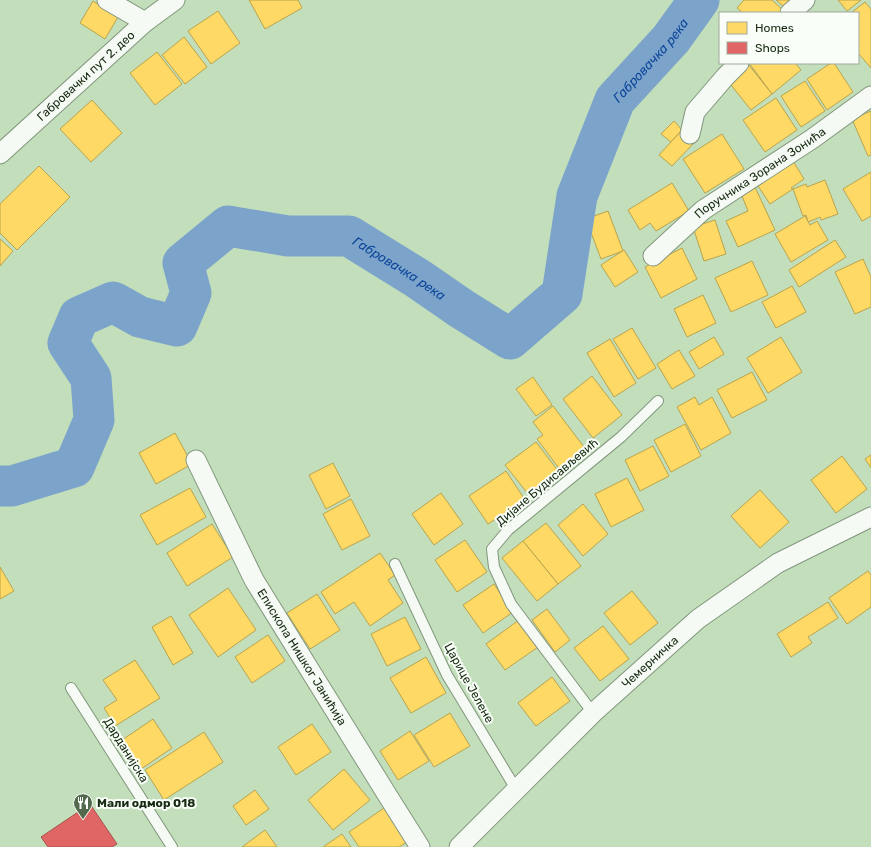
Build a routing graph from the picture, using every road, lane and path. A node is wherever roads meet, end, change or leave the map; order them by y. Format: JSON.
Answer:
{"nodes":[{"id":1,"x":107,"y":0,"type":"edge"},
{"id":2,"x":175,"y":0,"type":"edge"},
{"id":3,"x":805,"y":0,"type":"edge"},
{"id":4,"x":791,"y":12,"type":"edge"},
{"id":5,"x":146,"y":22,"type":"junction"},
{"id":6,"x":738,"y":64,"type":"edge"},
{"id":7,"x":871,"y":96,"type":"edge"},
{"id":8,"x":690,"y":134,"type":"dead end"},
{"id":9,"x":0,"y":154,"type":"edge"},
{"id":10,"x":653,"y":256,"type":"dead end"},
{"id":11,"x":658,"y":401,"type":"dead end"},
{"id":12,"x":196,"y":460,"type":"dead end"},
{"id":13,"x":871,"y":517,"type":"edge"},
{"id":14,"x":395,"y":564,"type":"dead end"},
{"id":15,"x":71,"y":688,"type":"dead end"},
{"id":16,"x":593,"y":713,"type":"junction"},
{"id":17,"x":516,"y":789,"type":"junction"},
{"id":18,"x":172,"y":847,"type":"edge"},
{"id":19,"x":420,"y":847,"type":"edge"},
{"id":20,"x":459,"y":847,"type":"edge"}],
"edges":[{"from":1,"to":5,"type":"street"},
{"from":2,"to":5,"type":"street","name":"Габровачки пут 2. део"},
{"from":3,"to":4,"type":"street"},
{"from":5,"to":9,"type":"street","name":"Габровачки пут 2. део"},
{"from":6,"to":8,"type":"street"},
{"from":7,"to":10,"type":"street","name":"Поручника Зорана Зонића"},
{"from":11,"to":16,"type":"lane","name":"Дијане Будисављевић"},
{"from":12,"to":19,"type":"street","name":"Епископа Нишког Јанићија"},
{"from":13,"to":16,"type":"street","name":"Чемерничка"},
{"from":14,"to":17,"type":"lane","name":"Царице Јелене"},
{"from":15,"to":18,"type":"lane","name":"Дарданијска"},
{"from":16,"to":17,"type":"street","name":"Чемерничка"},
{"from":17,"to":20,"type":"street","name":"Чемерничка"}]}
